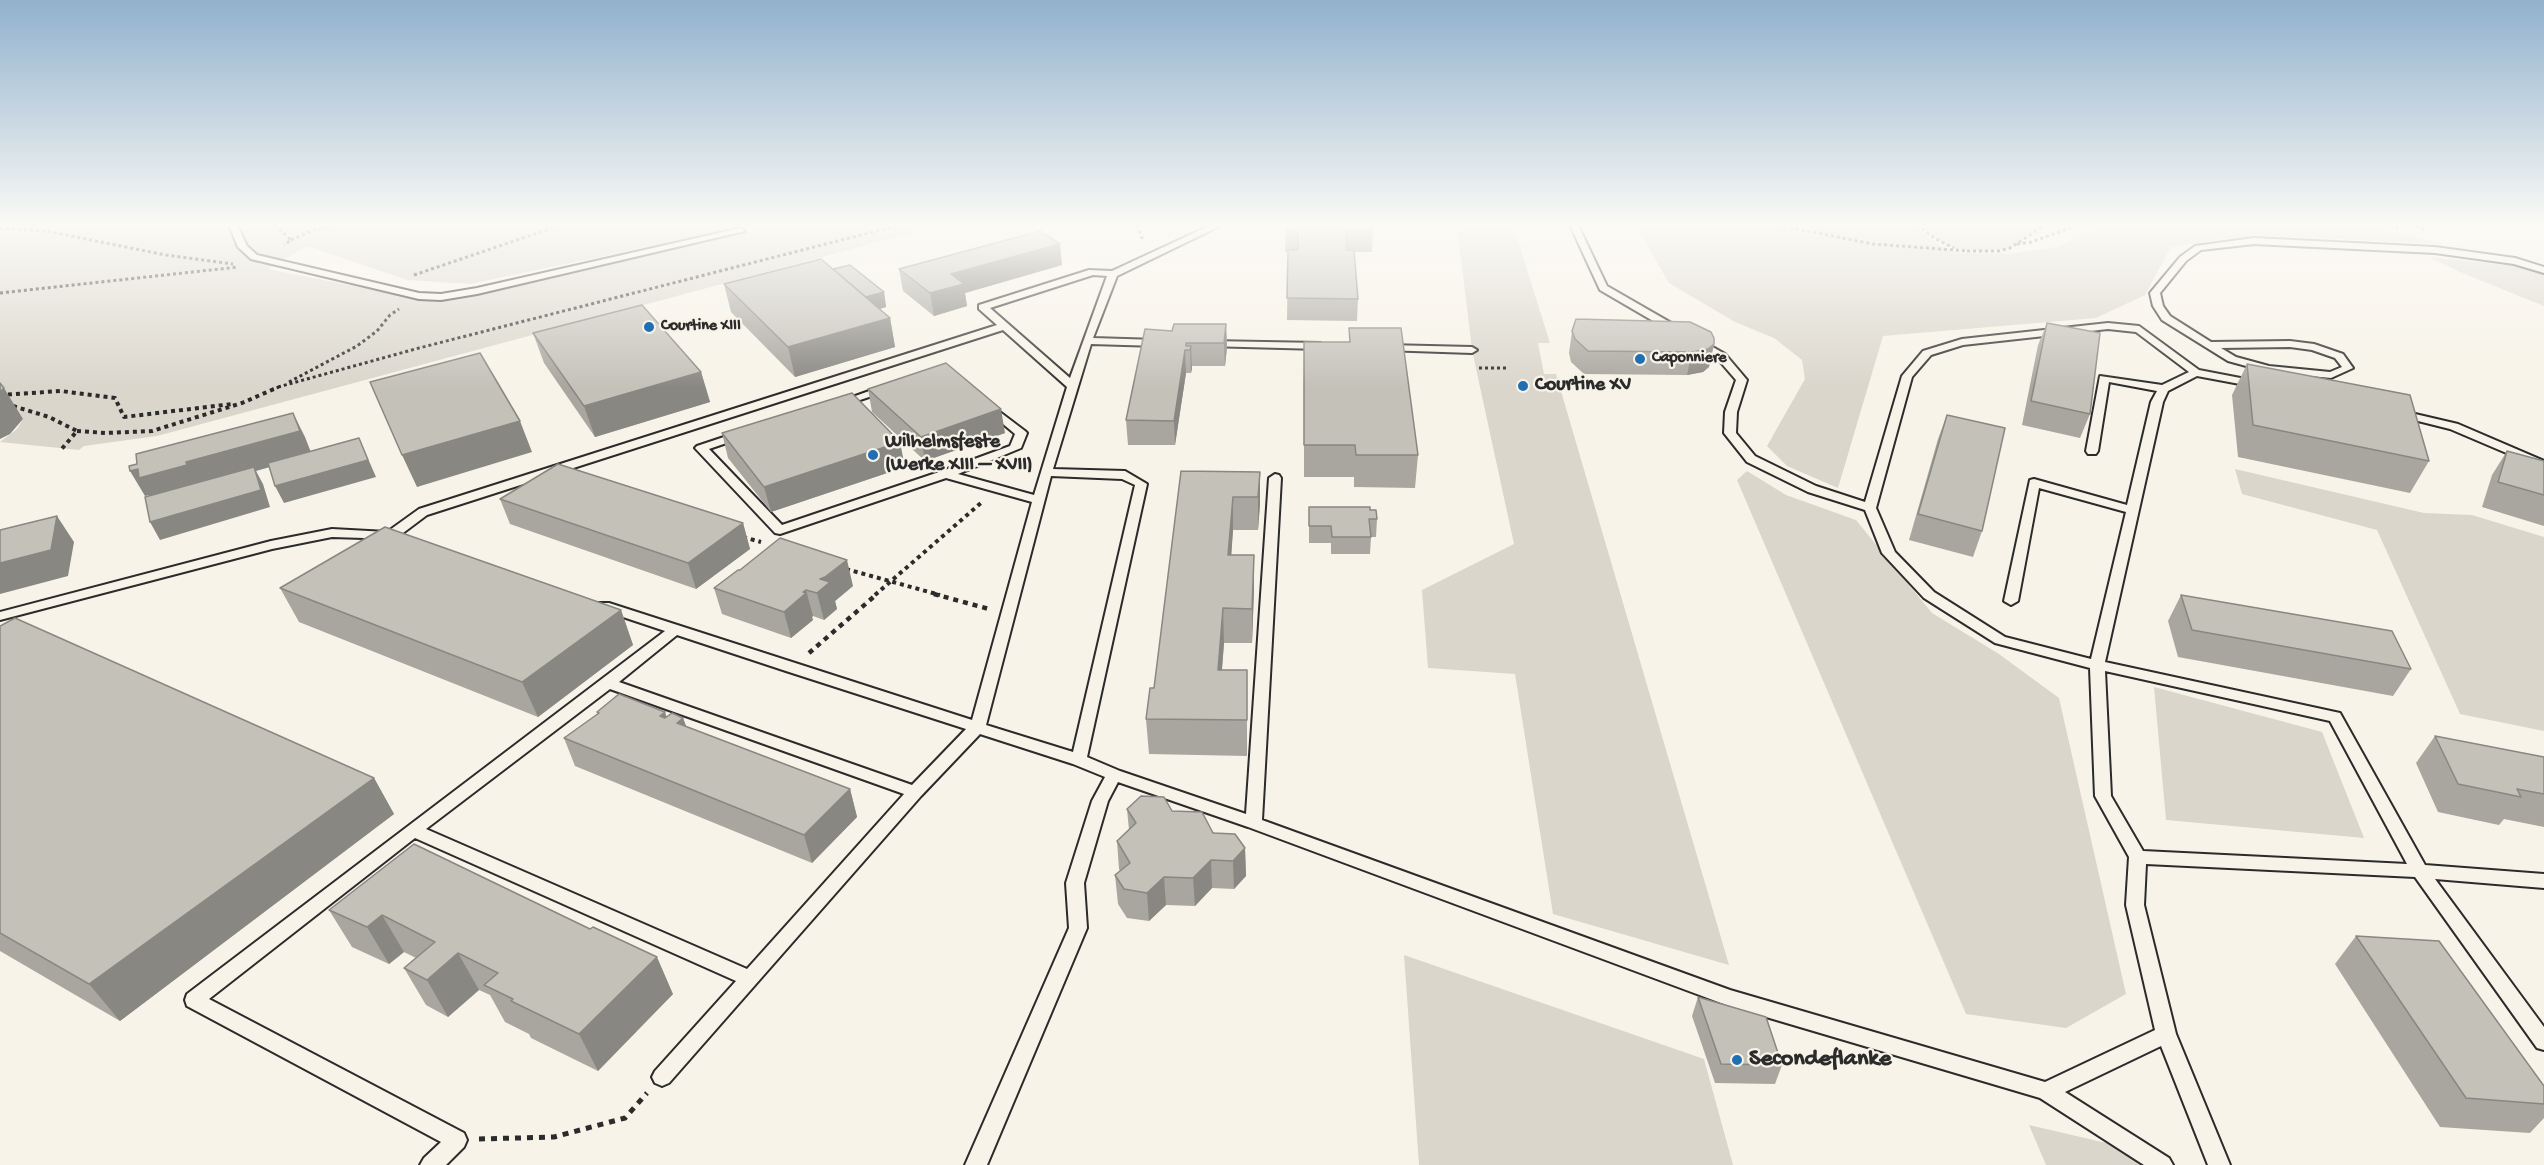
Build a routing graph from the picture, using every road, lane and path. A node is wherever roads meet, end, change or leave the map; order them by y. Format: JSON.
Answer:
{"nodes":[{"id":1,"x":123,"y":279,"type":"edge"},
{"id":2,"x":349,"y":279,"type":"edge"},
{"id":3,"x":403,"y":279,"type":"edge"},
{"id":4,"x":528,"y":279,"type":"edge"},
{"id":5,"x":687,"y":279,"type":"edge"},
{"id":6,"x":1069,"y":279,"type":"edge"},
{"id":7,"x":1111,"y":279,"type":"edge"},
{"id":8,"x":1599,"y":279,"type":"edge"},
{"id":9,"x":2166,"y":279,"type":"edge"},
{"id":10,"x":386,"y":288,"type":"junction"},
{"id":11,"x":0,"y":293,"type":"edge"},
{"id":12,"x":419,"y":296,"type":"junction"},
{"id":13,"x":1005,"y":326,"type":"junction"},
{"id":14,"x":1087,"y":341,"type":"junction"},
{"id":15,"x":1171,"y":343,"type":"edge"},
{"id":16,"x":1194,"y":344,"type":"edge"},
{"id":17,"x":2208,"y":345,"type":"junction"},
{"id":18,"x":1337,"y":347,"type":"edge"},
{"id":19,"x":1373,"y":348,"type":"edge"},
{"id":20,"x":1472,"y":350,"type":"dead end"},
{"id":21,"x":2196,"y":373,"type":"junction"},
{"id":22,"x":900,"y":384,"type":"edge"},
{"id":23,"x":2266,"y":386,"type":"edge"},
{"id":24,"x":278,"y":387,"type":"junction"},
{"id":25,"x":1073,"y":387,"type":"junction"},
{"id":26,"x":2163,"y":389,"type":"junction"},
{"id":27,"x":0,"y":395,"type":"edge"},
{"id":28,"x":978,"y":398,"type":"edge"},
{"id":29,"x":242,"y":403,"type":"junction"},
{"id":30,"x":8,"y":407,"type":"dead end"},
{"id":31,"x":822,"y":409,"type":"edge"},
{"id":32,"x":2381,"y":409,"type":"edge"},
{"id":33,"x":756,"y":430,"type":"edge"},
{"id":34,"x":77,"y":431,"type":"junction"},
{"id":35,"x":60,"y":451,"type":"dead end"},
{"id":36,"x":2092,"y":451,"type":"dead end"},
{"id":37,"x":2544,"y":465,"type":"edge"},
{"id":38,"x":1046,"y":472,"type":"junction"},
{"id":39,"x":946,"y":474,"type":"junction"},
{"id":40,"x":1275,"y":478,"type":"dead end"},
{"id":41,"x":997,"y":489,"type":"junction"},
{"id":42,"x":1038,"y":500,"type":"junction"},
{"id":43,"x":1870,"y":508,"type":"junction"},
{"id":44,"x":2133,"y":510,"type":"junction"},
{"id":45,"x":390,"y":536,"type":"junction"},
{"id":46,"x":412,"y":543,"type":"edge"},
{"id":47,"x":588,"y":601,"type":"edge"},
{"id":48,"x":2011,"y":601,"type":"dead end"},
{"id":49,"x":0,"y":616,"type":"edge"},
{"id":50,"x":676,"y":629,"type":"junction"},
{"id":51,"x":2097,"y":665,"type":"junction"},
{"id":52,"x":791,"y":668,"type":"junction"},
{"id":53,"x":608,"y":683,"type":"junction"},
{"id":54,"x":978,"y":726,"type":"junction"},
{"id":55,"x":1078,"y":760,"type":"junction"},
{"id":56,"x":1114,"y":775,"type":"junction"},
{"id":57,"x":915,"y":792,"type":"junction"},
{"id":58,"x":1254,"y":824,"type":"junction"},
{"id":59,"x":413,"y":830,"type":"junction"},
{"id":60,"x":2138,"y":857,"type":"junction"},
{"id":61,"x":2420,"y":871,"type":"junction"},
{"id":62,"x":2544,"y":881,"type":"edge"},
{"id":63,"x":749,"y":978,"type":"junction"},
{"id":64,"x":2166,"y":1034,"type":"junction"},
{"id":65,"x":2544,"y":1042,"type":"edge"},
{"id":66,"x":662,"y":1077,"type":"joint"},
{"id":67,"x":2046,"y":1091,"type":"junction"},
{"id":68,"x":457,"y":1140,"type":"junction"},
{"id":69,"x":431,"y":1165,"type":"edge"},
{"id":70,"x":976,"y":1165,"type":"edge"},
{"id":71,"x":2162,"y":1165,"type":"edge"},
{"id":72,"x":2220,"y":1165,"type":"edge"}],
"edges":[{"from":1,"to":11,"type":"path"},
{"from":2,"to":10,"type":"lane"},
{"from":3,"to":10,"type":"path"},
{"from":4,"to":12,"type":"lane"},
{"from":5,"to":24,"type":"path"},
{"from":6,"to":13,"type":"lane"},
{"from":7,"to":14,"type":"lane"},
{"from":8,"to":43,"type":"lane"},
{"from":9,"to":17,"type":"lane"},
{"from":10,"to":12,"type":"lane"},
{"from":12,"to":24,"type":"path"},
{"from":13,"to":25,"type":"lane"},
{"from":13,"to":45,"type":"lane"},
{"from":14,"to":15,"type":"lane"},
{"from":14,"to":25,"type":"lane"},
{"from":16,"to":18,"type":"lane"},
{"from":17,"to":17,"type":"lane"},
{"from":19,"to":20,"type":"lane"},
{"from":21,"to":23,"type":"lane"},
{"from":21,"to":26,"type":"lane"},
{"from":21,"to":43,"type":"lane"},
{"from":22,"to":31,"type":"lane"},
{"from":24,"to":29,"type":"path"},
{"from":25,"to":38,"type":"lane"},
{"from":26,"to":36,"type":"lane"},
{"from":26,"to":44,"type":"lane"},
{"from":27,"to":29,"type":"path"},
{"from":28,"to":39,"type":"lane"},
{"from":29,"to":34,"type":"path"},
{"from":30,"to":34,"type":"path"},
{"from":32,"to":37,"type":"lane"},
{"from":33,"to":39,"type":"lane"},
{"from":34,"to":35,"type":"path"},
{"from":38,"to":42,"type":"lane"},
{"from":38,"to":55,"type":"lane"},
{"from":39,"to":41,"type":"lane"},
{"from":40,"to":58,"type":"lane"},
{"from":41,"to":42,"type":"lane"},
{"from":41,"to":52,"type":"path"},
{"from":42,"to":54,"type":"lane"},
{"from":43,"to":51,"type":"lane"},
{"from":44,"to":48,"type":"lane"},
{"from":44,"to":51,"type":"lane"},
{"from":45,"to":46,"type":"lane"},
{"from":45,"to":49,"type":"lane"},
{"from":47,"to":50,"type":"lane"},
{"from":50,"to":52,"type":"lane"},
{"from":50,"to":53,"type":"lane"},
{"from":51,"to":60,"type":"lane"},
{"from":51,"to":61,"type":"lane"},
{"from":52,"to":54,"type":"lane"},
{"from":53,"to":57,"type":"lane"},
{"from":53,"to":59,"type":"lane"},
{"from":54,"to":55,"type":"lane"},
{"from":54,"to":57,"type":"lane"},
{"from":55,"to":56,"type":"lane"},
{"from":56,"to":58,"type":"lane"},
{"from":56,"to":70,"type":"lane"},
{"from":57,"to":63,"type":"lane"},
{"from":58,"to":67,"type":"lane"},
{"from":59,"to":63,"type":"lane"},
{"from":59,"to":68,"type":"lane"},
{"from":60,"to":61,"type":"lane"},
{"from":60,"to":64,"type":"lane"},
{"from":61,"to":62,"type":"lane"},
{"from":61,"to":65,"type":"lane"},
{"from":63,"to":66,"type":"lane"},
{"from":64,"to":67,"type":"lane"},
{"from":64,"to":72,"type":"lane"},
{"from":66,"to":68,"type":"path"},
{"from":67,"to":71,"type":"lane"},
{"from":68,"to":69,"type":"lane"}]}
